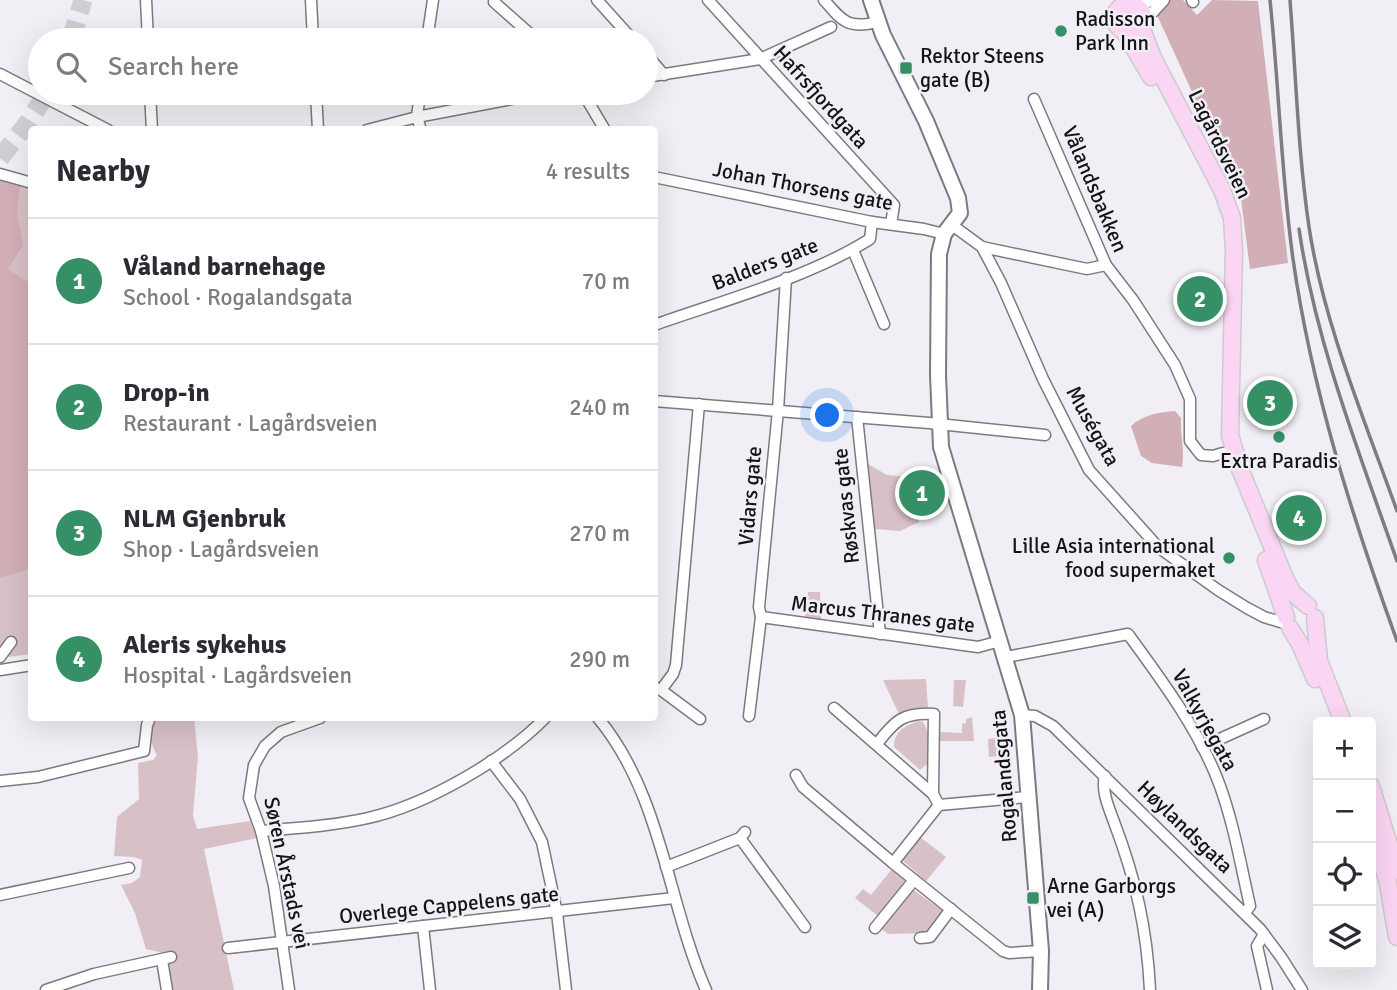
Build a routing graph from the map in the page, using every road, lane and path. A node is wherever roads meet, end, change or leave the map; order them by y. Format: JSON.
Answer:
{"nodes":[{"id":1,"x":146,"y":0,"type":"edge"},
{"id":2,"x":311,"y":0,"type":"edge"},
{"id":3,"x":433,"y":0,"type":"edge"},
{"id":4,"x":597,"y":0,"type":"edge"},
{"id":5,"x":708,"y":0,"type":"edge"},
{"id":6,"x":824,"y":0,"type":"edge"},
{"id":7,"x":1153,"y":0,"type":"edge"},
{"id":8,"x":1164,"y":0,"type":"edge"},
{"id":9,"x":875,"y":1,"type":"edge"},
{"id":10,"x":494,"y":2,"type":"edge"},
{"id":11,"x":1113,"y":8,"type":"edge"},
{"id":12,"x":1137,"y":10,"type":"edge"},
{"id":13,"x":878,"y":22,"type":"junction"},
{"id":14,"x":831,"y":27,"type":"dead end"},
{"id":15,"x":147,"y":28,"type":"edge"},
{"id":16,"x":312,"y":28,"type":"edge"},
{"id":17,"x":429,"y":28,"type":"edge"},
{"id":18,"x":523,"y":28,"type":"edge"},
{"id":19,"x":622,"y":28,"type":"edge"},
{"id":20,"x":1125,"y":33,"type":"junction"},
{"id":21,"x":760,"y":59,"type":"junction"},
{"id":22,"x":658,"y":68,"type":"edge"},
{"id":23,"x":0,"y":74,"type":"edge"},
{"id":24,"x":664,"y":75,"type":"junction"},
{"id":25,"x":658,"y":76,"type":"edge"},
{"id":26,"x":28,"y":89,"type":"edge"},
{"id":27,"x":1034,"y":99,"type":"dead end"},
{"id":28,"x":60,"y":105,"type":"edge"},
{"id":29,"x":151,"y":105,"type":"edge"},
{"id":30,"x":317,"y":105,"type":"edge"},
{"id":31,"x":418,"y":105,"type":"edge"},
{"id":32,"x":480,"y":105,"type":"edge"},
{"id":33,"x":590,"y":105,"type":"edge"},
{"id":34,"x":417,"y":117,"type":"junction"},
{"id":35,"x":100,"y":126,"type":"edge"},
{"id":36,"x":152,"y":126,"type":"edge"},
{"id":37,"x":318,"y":126,"type":"edge"},
{"id":38,"x":382,"y":126,"type":"edge"},
{"id":39,"x":420,"y":126,"type":"edge"},
{"id":40,"x":603,"y":126,"type":"edge"},
{"id":41,"x":0,"y":174,"type":"edge"},
{"id":42,"x":658,"y":178,"type":"edge"},
{"id":43,"x":28,"y":182,"type":"edge"},
{"id":44,"x":872,"y":222,"type":"junction"},
{"id":45,"x":891,"y":224,"type":"junction"},
{"id":46,"x":948,"y":229,"type":"junction"},
{"id":47,"x":982,"y":247,"type":"junction"},
{"id":48,"x":853,"y":250,"type":"junction"},
{"id":49,"x":1106,"y":265,"type":"junction"},
{"id":50,"x":786,"y":278,"type":"junction"},
{"id":51,"x":658,"y":324,"type":"edge"},
{"id":52,"x":884,"y":324,"type":"dead end"},
{"id":53,"x":658,"y":401,"type":"edge"},
{"id":54,"x":699,"y":404,"type":"junction"},
{"id":55,"x":778,"y":410,"type":"junction"},
{"id":56,"x":857,"y":417,"type":"junction"},
{"id":57,"x":939,"y":425,"type":"junction"},
{"id":58,"x":1045,"y":435,"type":"dead end"},
{"id":59,"x":1223,"y":453,"type":"junction"},
{"id":60,"x":1311,"y":612,"type":"junction"},
{"id":61,"x":761,"y":617,"type":"junction"},
{"id":62,"x":1287,"y":623,"type":"junction"},
{"id":63,"x":880,"y":634,"type":"junction"},
{"id":64,"x":1000,"y":641,"type":"junction"},
{"id":65,"x":11,"y":642,"type":"dead end"},
{"id":66,"x":0,"y":657,"type":"edge"},
{"id":67,"x":1006,"y":657,"type":"junction"},
{"id":68,"x":28,"y":666,"type":"edge"},
{"id":69,"x":0,"y":670,"type":"edge"},
{"id":70,"x":658,"y":688,"type":"edge"},
{"id":71,"x":834,"y":708,"type":"dead end"},
{"id":72,"x":1022,"y":715,"type":"junction"},
{"id":73,"x":749,"y":716,"type":"dead end"},
{"id":74,"x":1331,"y":717,"type":"edge"},
{"id":75,"x":1341,"y":717,"type":"edge"},
{"id":76,"x":700,"y":719,"type":"dead end"},
{"id":77,"x":1264,"y":719,"type":"dead end"},
{"id":78,"x":149,"y":721,"type":"edge"},
{"id":79,"x":307,"y":721,"type":"edge"},
{"id":80,"x":540,"y":721,"type":"edge"},
{"id":81,"x":601,"y":721,"type":"edge"},
{"id":82,"x":877,"y":744,"type":"junction"},
{"id":83,"x":1202,"y":747,"type":"junction"},
{"id":84,"x":491,"y":761,"type":"junction"},
{"id":85,"x":796,"y":775,"type":"dead end"},
{"id":86,"x":1105,"y":776,"type":"junction"},
{"id":87,"x":0,"y":781,"type":"edge"},
{"id":88,"x":933,"y":794,"type":"junction"},
{"id":89,"x":1028,"y":797,"type":"junction"},
{"id":90,"x":1376,"y":802,"type":"edge"},
{"id":91,"x":939,"y":805,"type":"junction"},
{"id":92,"x":261,"y":831,"type":"junction"},
{"id":93,"x":1376,"y":839,"type":"edge"},
{"id":94,"x":893,"y":863,"type":"junction"},
{"id":95,"x":666,"y":867,"type":"junction"},
{"id":96,"x":129,"y":868,"type":"dead end"},
{"id":97,"x":1397,"y":871,"type":"edge"},
{"id":98,"x":914,"y":880,"type":"junction"},
{"id":99,"x":0,"y":895,"type":"edge"},
{"id":100,"x":674,"y":898,"type":"junction"},
{"id":101,"x":951,"y":909,"type":"junction"},
{"id":102,"x":557,"y":913,"type":"junction"},
{"id":103,"x":1245,"y":913,"type":"junction"},
{"id":104,"x":423,"y":926,"type":"junction"},
{"id":105,"x":804,"y":927,"type":"dead end"},
{"id":106,"x":875,"y":928,"type":"dead end"},
{"id":107,"x":1264,"y":934,"type":"junction"},
{"id":108,"x":1397,"y":937,"type":"edge"},
{"id":109,"x":919,"y":938,"type":"dead end"},
{"id":110,"x":283,"y":943,"type":"junction"},
{"id":111,"x":228,"y":948,"type":"dead end"},
{"id":112,"x":1041,"y":951,"type":"junction"},
{"id":113,"x":46,"y":990,"type":"edge"},
{"id":114,"x":167,"y":990,"type":"edge"},
{"id":115,"x":289,"y":990,"type":"edge"},
{"id":116,"x":430,"y":990,"type":"edge"},
{"id":117,"x":565,"y":990,"type":"edge"},
{"id":118,"x":706,"y":990,"type":"edge"},
{"id":119,"x":1040,"y":990,"type":"edge"},
{"id":120,"x":1150,"y":990,"type":"edge"},
{"id":121,"x":1267,"y":990,"type":"edge"},
{"id":122,"x":1302,"y":990,"type":"edge"}],
"edges":[{"from":1,"to":15,"type":"street"},
{"from":2,"to":16,"type":"street"},
{"from":3,"to":17,"type":"street"},
{"from":4,"to":19,"type":"street"},
{"from":5,"to":21,"type":"street","name":"Hafrsfjordgata"},
{"from":6,"to":13,"type":"street"},
{"from":7,"to":12,"type":"street"},
{"from":8,"to":12,"type":"street"},
{"from":9,"to":13,"type":"street"},
{"from":10,"to":18,"type":"street"},
{"from":11,"to":12,"type":"main road"},
{"from":11,"to":20,"type":"main road","name":"Lagårdsveien"},
{"from":12,"to":20,"type":"main road"},
{"from":12,"to":60,"type":"main road","name":"Lagårdsveien"},
{"from":13,"to":46,"type":"street"},
{"from":14,"to":21,"type":"street"},
{"from":20,"to":59,"type":"main road","name":"Lagårdsveien"},
{"from":21,"to":24,"type":"street"},
{"from":21,"to":45,"type":"street","name":"Hafrsfjordgata"},
{"from":22,"to":24,"type":"street"},
{"from":23,"to":26,"type":"street"},
{"from":24,"to":25,"type":"street"},
{"from":27,"to":49,"type":"street","name":"Vålandsbakken"},
{"from":28,"to":35,"type":"street"},
{"from":29,"to":36,"type":"street"},
{"from":30,"to":37,"type":"street"},
{"from":31,"to":34,"type":"street"},
{"from":32,"to":34,"type":"street"},
{"from":33,"to":40,"type":"street"},
{"from":34,"to":38,"type":"street"},
{"from":34,"to":39,"type":"street"},
{"from":41,"to":43,"type":"street"},
{"from":42,"to":44,"type":"street","name":"Johan Thorsens gate"},
{"from":44,"to":45,"type":"street","name":"Johan Thorsens gate"},
{"from":44,"to":48,"type":"street"},
{"from":45,"to":46,"type":"street","name":"Johan Thorsens gate"},
{"from":46,"to":47,"type":"street","name":"Muségata"},
{"from":46,"to":57,"type":"street","name":"Rogalandsgata"},
{"from":47,"to":49,"type":"street"},
{"from":47,"to":62,"type":"street","name":"Muségata"},
{"from":48,"to":50,"type":"street","name":"Balders gate"},
{"from":48,"to":52,"type":"street"},
{"from":49,"to":59,"type":"street","name":"Vålandsbakken"},
{"from":50,"to":51,"type":"street","name":"Balders gate"},
{"from":50,"to":55,"type":"street","name":"Vidars gate"},
{"from":53,"to":54,"type":"street"},
{"from":54,"to":55,"type":"street"},
{"from":54,"to":70,"type":"street"},
{"from":55,"to":56,"type":"street"},
{"from":55,"to":61,"type":"street","name":"Vidars gate"},
{"from":56,"to":57,"type":"street"},
{"from":56,"to":63,"type":"street","name":"Røskvas gate"},
{"from":57,"to":58,"type":"street"},
{"from":57,"to":64,"type":"street","name":"Rogalandsgata"},
{"from":59,"to":62,"type":"main road","name":"Lagårdsveien"},
{"from":60,"to":62,"type":"main road"},
{"from":60,"to":62,"type":"main road"},
{"from":60,"to":75,"type":"main road"},
{"from":61,"to":63,"type":"street","name":"Marcus Thranes gate"},
{"from":61,"to":73,"type":"street","name":"Vidars gate"},
{"from":62,"to":74,"type":"main road","name":"Lagårdsveien"},
{"from":63,"to":64,"type":"street","name":"Marcus Thranes gate"},
{"from":64,"to":67,"type":"street","name":"Rogalandsgata"},
{"from":65,"to":66,"type":"street"},
{"from":67,"to":72,"type":"street","name":"Rogalandsgata"},
{"from":67,"to":83,"type":"street","name":"Valkyrjegata"},
{"from":68,"to":69,"type":"street"},
{"from":70,"to":76,"type":"street"},
{"from":71,"to":82,"type":"street"},
{"from":72,"to":86,"type":"street","name":"Høylandsgata"},
{"from":72,"to":89,"type":"street","name":"Rogalandsgata"},
{"from":77,"to":83,"type":"street"},
{"from":78,"to":87,"type":"street"},
{"from":79,"to":92,"type":"street","name":"Søren Årstads vei"},
{"from":80,"to":84,"type":"street"},
{"from":81,"to":95,"type":"street"},
{"from":82,"to":88,"type":"street"},
{"from":82,"to":88,"type":"street"},
{"from":83,"to":103,"type":"street","name":"Valkyrjegata"},
{"from":84,"to":92,"type":"street"},
{"from":84,"to":102,"type":"street"},
{"from":85,"to":94,"type":"street"},
{"from":86,"to":103,"type":"street","name":"Høylandsgata"},
{"from":86,"to":120,"type":"street"},
{"from":88,"to":91,"type":"street"},
{"from":89,"to":91,"type":"street"},
{"from":89,"to":112,"type":"street","name":"Rogalandsgata"},
{"from":90,"to":97,"type":"main road"},
{"from":91,"to":94,"type":"street"},
{"from":92,"to":110,"type":"street","name":"Søren Årstads vei"},
{"from":93,"to":108,"type":"main road"},
{"from":94,"to":98,"type":"street"},
{"from":95,"to":100,"type":"street"},
{"from":95,"to":105,"type":"street"},
{"from":96,"to":99,"type":"street"},
{"from":98,"to":101,"type":"street"},
{"from":98,"to":106,"type":"street"},
{"from":100,"to":102,"type":"street","name":"Overlege Cappelens gate"},
{"from":100,"to":118,"type":"street"},
{"from":101,"to":109,"type":"street"},
{"from":101,"to":112,"type":"street"},
{"from":102,"to":104,"type":"street","name":"Overlege Cappelens gate"},
{"from":102,"to":117,"type":"street"},
{"from":103,"to":107,"type":"street","name":"Høylandsgata"},
{"from":104,"to":110,"type":"street","name":"Overlege Cappelens gate"},
{"from":104,"to":116,"type":"street"},
{"from":107,"to":121,"type":"street"},
{"from":107,"to":122,"type":"street","name":"Høylandsgata"},
{"from":110,"to":111,"type":"street","name":"Overlege Cappelens gate"},
{"from":110,"to":115,"type":"street","name":"Søren Årstads vei"},
{"from":112,"to":119,"type":"street","name":"Rogalandsgata"},
{"from":113,"to":114,"type":"street"}]}
